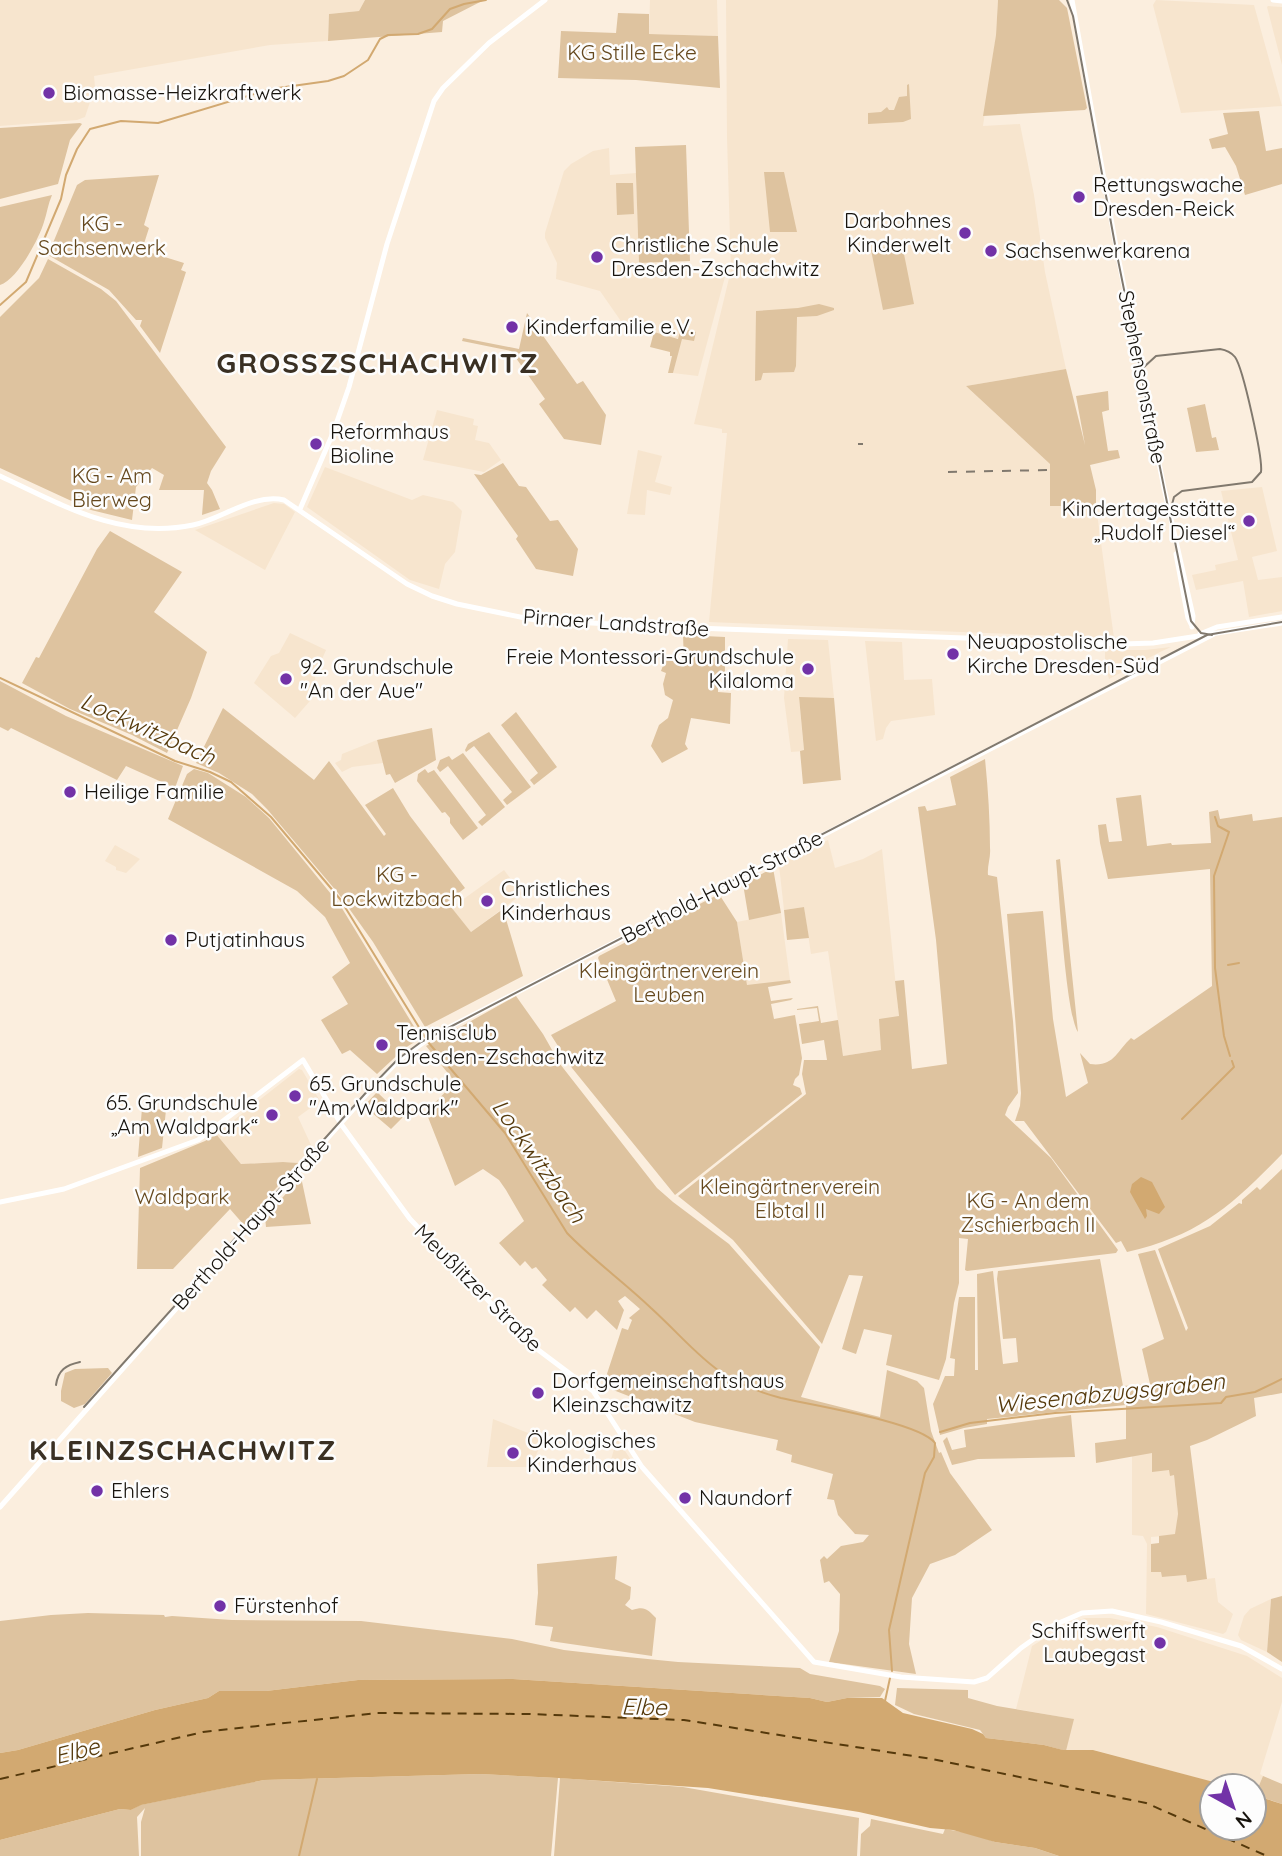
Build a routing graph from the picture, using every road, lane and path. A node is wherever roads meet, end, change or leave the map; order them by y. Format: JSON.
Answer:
{"nodes":[{"id":1,"x":545,"y":0,"type":"edge"},
{"id":2,"x":1072,"y":0,"type":"edge"},
{"id":3,"x":1273,"y":0,"type":"edge"},
{"id":4,"x":1282,"y":1,"type":"edge"},
{"id":5,"x":0,"y":476,"type":"edge"},
{"id":6,"x":300,"y":509,"type":"junction"},
{"id":7,"x":1282,"y":617,"type":"edge"},
{"id":8,"x":1282,"y":623,"type":"edge"},
{"id":9,"x":1195,"y":639,"type":"junction"},
{"id":10,"x":340,"y":1123,"type":"junction"},
{"id":11,"x":0,"y":1202,"type":"edge"},
{"id":12,"x":0,"y":1507,"type":"edge"},
{"id":13,"x":1282,"y":1669,"type":"edge"}],
"edges":[{"from":1,"to":6,"type":"street"},
{"from":2,"to":9,"type":"street","name":"Stephensonstraße"},
{"from":3,"to":4,"type":"street"},
{"from":5,"to":6,"type":"street","name":"Pirnaer Landstraße"},
{"from":6,"to":9,"type":"street","name":"Pirnaer Landstraße"},
{"from":7,"to":9,"type":"street","name":"Pirnaer Landstraße"},
{"from":8,"to":9,"type":"street","name":"Berthold-Haupt-Straße"},
{"from":9,"to":10,"type":"street","name":"Berthold-Haupt-Straße"},
{"from":10,"to":11,"type":"street","name":"Meußlitzer Straße"},
{"from":10,"to":12,"type":"street","name":"Berthold-Haupt-Straße"},
{"from":10,"to":13,"type":"street","name":"Meußlitzer Straße"}]}
